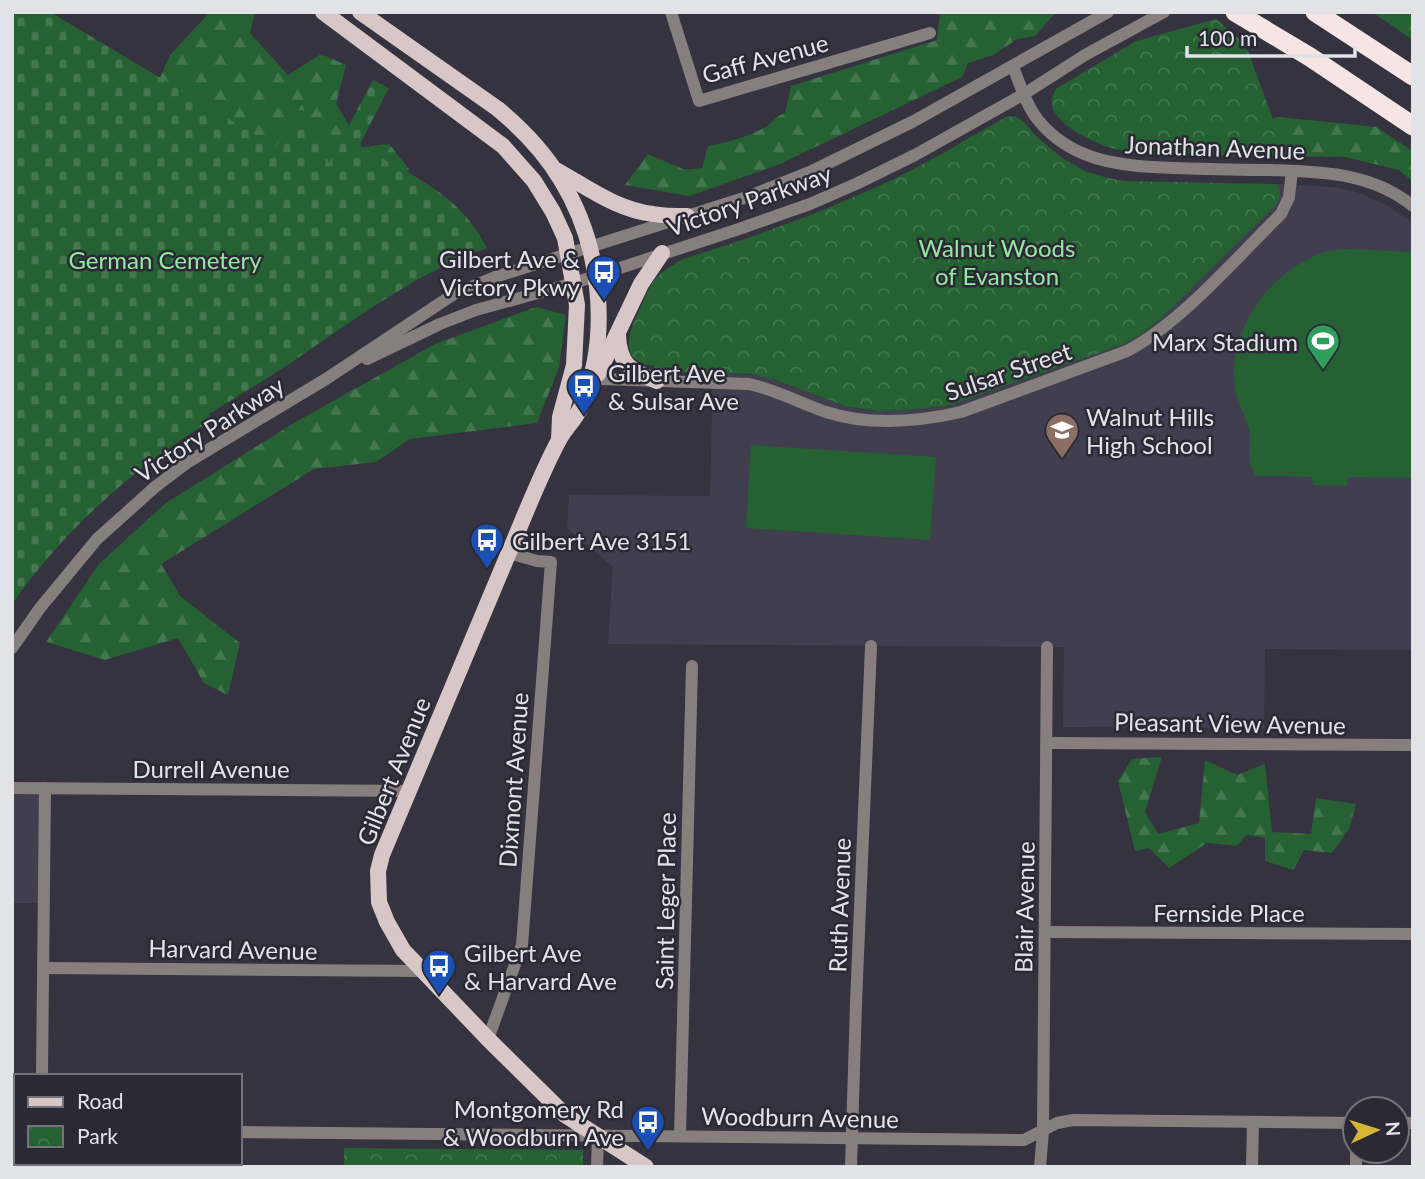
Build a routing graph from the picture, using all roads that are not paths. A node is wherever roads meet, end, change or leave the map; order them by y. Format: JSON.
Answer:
{"nodes":[{"id":1,"x":323,"y":12,"type":"edge"},
{"id":2,"x":360,"y":12,"type":"edge"},
{"id":3,"x":671,"y":12,"type":"edge"},
{"id":4,"x":1108,"y":12,"type":"edge"},
{"id":5,"x":1164,"y":12,"type":"edge"},
{"id":6,"x":1235,"y":12,"type":"edge"},
{"id":7,"x":1315,"y":12,"type":"edge"},
{"id":8,"x":930,"y":33,"type":"dead end"},
{"id":9,"x":1013,"y":67,"type":"junction"},
{"id":10,"x":1413,"y":76,"type":"edge"},
{"id":11,"x":1024,"y":94,"type":"junction"},
{"id":12,"x":1413,"y":127,"type":"edge"},
{"id":13,"x":554,"y":169,"type":"junction"},
{"id":14,"x":1292,"y":171,"type":"junction"},
{"id":15,"x":1413,"y":206,"type":"edge"},
{"id":16,"x":687,"y":216,"type":"junction"},
{"id":17,"x":589,"y":249,"type":"junction"},
{"id":18,"x":663,"y":253,"type":"junction"},
{"id":19,"x":569,"y":254,"type":"junction"},
{"id":20,"x":595,"y":276,"type":"junction"},
{"id":21,"x":574,"y":283,"type":"junction"},
{"id":22,"x":618,"y":333,"type":"junction"},
{"id":23,"x":571,"y":378,"type":"junction"},
{"id":24,"x":326,"y":379,"type":"junction"},
{"id":25,"x":593,"y":379,"type":"junction"},
{"id":26,"x":657,"y":381,"type":"junction"},
{"id":27,"x":559,"y":439,"type":"junction"},
{"id":28,"x":509,"y":553,"type":"junction"},
{"id":29,"x":871,"y":646,"type":"dead end"},
{"id":30,"x":1048,"y":647,"type":"dead end"},
{"id":31,"x":12,"y":648,"type":"edge"},
{"id":32,"x":692,"y":666,"type":"dead end"},
{"id":33,"x":1047,"y":743,"type":"junction"},
{"id":34,"x":1413,"y":746,"type":"edge"},
{"id":35,"x":12,"y":788,"type":"edge"},
{"id":36,"x":45,"y":788,"type":"junction"},
{"id":37,"x":409,"y":791,"type":"junction"},
{"id":38,"x":1045,"y":932,"type":"junction"},
{"id":39,"x":1413,"y":934,"type":"edge"},
{"id":40,"x":44,"y":968,"type":"junction"},
{"id":41,"x":422,"y":971,"type":"junction"},
{"id":42,"x":488,"y":1039,"type":"junction"},
{"id":43,"x":42,"y":1074,"type":"edge"},
{"id":44,"x":1253,"y":1122,"type":"junction"},
{"id":45,"x":1341,"y":1123,"type":"edge"},
{"id":46,"x":242,"y":1132,"type":"edge"},
{"id":47,"x":1042,"y":1132,"type":"junction"},
{"id":48,"x":598,"y":1136,"type":"junction"},
{"id":49,"x":680,"y":1136,"type":"junction"},
{"id":50,"x":852,"y":1140,"type":"junction"},
{"id":51,"x":597,"y":1167,"type":"edge"},
{"id":52,"x":646,"y":1167,"type":"edge"},
{"id":53,"x":851,"y":1167,"type":"edge"},
{"id":54,"x":1040,"y":1167,"type":"edge"},
{"id":55,"x":1252,"y":1167,"type":"edge"}],
"edges":[{"from":1,"to":19,"type":"main road","name":"Gilbert Avenue"},
{"from":2,"to":13,"type":"main road"},
{"from":3,"to":8,"type":"street","name":"Gaff Avenue"},
{"from":4,"to":9,"type":"street","name":"Victory Parkway"},
{"from":5,"to":11,"type":"street","name":"Victory Parkway"},
{"from":6,"to":12,"type":"highway"},
{"from":7,"to":10,"type":"highway"},
{"from":9,"to":11,"type":"street","name":"Jonathan Avenue"},
{"from":9,"to":16,"type":"street","name":"Victory Parkway"},
{"from":11,"to":14,"type":"street","name":"Jonathan Avenue"},
{"from":11,"to":18,"type":"street","name":"Victory Parkway"},
{"from":13,"to":16,"type":"main road"},
{"from":13,"to":17,"type":"main road"},
{"from":14,"to":15,"type":"street","name":"Jonathan Avenue"},
{"from":14,"to":26,"type":"street","name":"Sulsar Street"},
{"from":16,"to":17,"type":"street","name":"Victory Parkway"},
{"from":17,"to":19,"type":"street","name":"Victory Parkway"},
{"from":17,"to":20,"type":"main road"},
{"from":18,"to":20,"type":"street","name":"Victory Parkway"},
{"from":18,"to":22,"type":"main road"},
{"from":19,"to":21,"type":"main road","name":"Gilbert Avenue"},
{"from":19,"to":24,"type":"street","name":"Victory Parkway"},
{"from":20,"to":21,"type":"street","name":"Victory Parkway"},
{"from":20,"to":25,"type":"main road"},
{"from":21,"to":23,"type":"main road","name":"Gilbert Avenue"},
{"from":21,"to":24,"type":"street","name":"Victory Parkway"},
{"from":22,"to":25,"type":"main road"},
{"from":22,"to":26,"type":"main road"},
{"from":23,"to":25,"type":"street","name":"Sulsar Street"},
{"from":23,"to":27,"type":"main road","name":"Gilbert Avenue"},
{"from":24,"to":31,"type":"street","name":"Victory Parkway"},
{"from":25,"to":26,"type":"street","name":"Sulsar Street"},
{"from":25,"to":27,"type":"main road","name":"Gilbert Avenue"},
{"from":27,"to":28,"type":"main road","name":"Gilbert Avenue"},
{"from":28,"to":37,"type":"main road","name":"Gilbert Avenue"},
{"from":28,"to":42,"type":"street","name":"Dixmont Avenue"},
{"from":29,"to":50,"type":"street","name":"Ruth Avenue"},
{"from":30,"to":33,"type":"street","name":"Blair Avenue"},
{"from":32,"to":49,"type":"street","name":"Saint Leger Place"},
{"from":33,"to":34,"type":"street","name":"Pleasant View Avenue"},
{"from":33,"to":38,"type":"street","name":"Blair Avenue"},
{"from":35,"to":36,"type":"street","name":"Durrell Avenue"},
{"from":36,"to":37,"type":"street","name":"Durrell Avenue"},
{"from":36,"to":40,"type":"street"},
{"from":37,"to":41,"type":"main road","name":"Gilbert Avenue"},
{"from":38,"to":39,"type":"street","name":"Fernside Place"},
{"from":38,"to":47,"type":"street","name":"Blair Avenue"},
{"from":40,"to":41,"type":"street","name":"Harvard Avenue"},
{"from":40,"to":43,"type":"street"},
{"from":41,"to":42,"type":"main road","name":"Gilbert Avenue"},
{"from":42,"to":48,"type":"main road","name":"Gilbert Avenue"},
{"from":44,"to":45,"type":"street","name":"Woodburn Avenue"},
{"from":44,"to":47,"type":"street","name":"Woodburn Avenue"},
{"from":44,"to":55,"type":"street"},
{"from":46,"to":48,"type":"street","name":"Woodburn Avenue"},
{"from":47,"to":50,"type":"street","name":"Woodburn Avenue"},
{"from":47,"to":54,"type":"street","name":"Blair Avenue"},
{"from":48,"to":49,"type":"street","name":"Woodburn Avenue"},
{"from":48,"to":51,"type":"street"},
{"from":48,"to":52,"type":"main road","name":"Gilbert Avenue"},
{"from":49,"to":50,"type":"street","name":"Woodburn Avenue"},
{"from":50,"to":53,"type":"street","name":"Ruth Avenue"}]}
